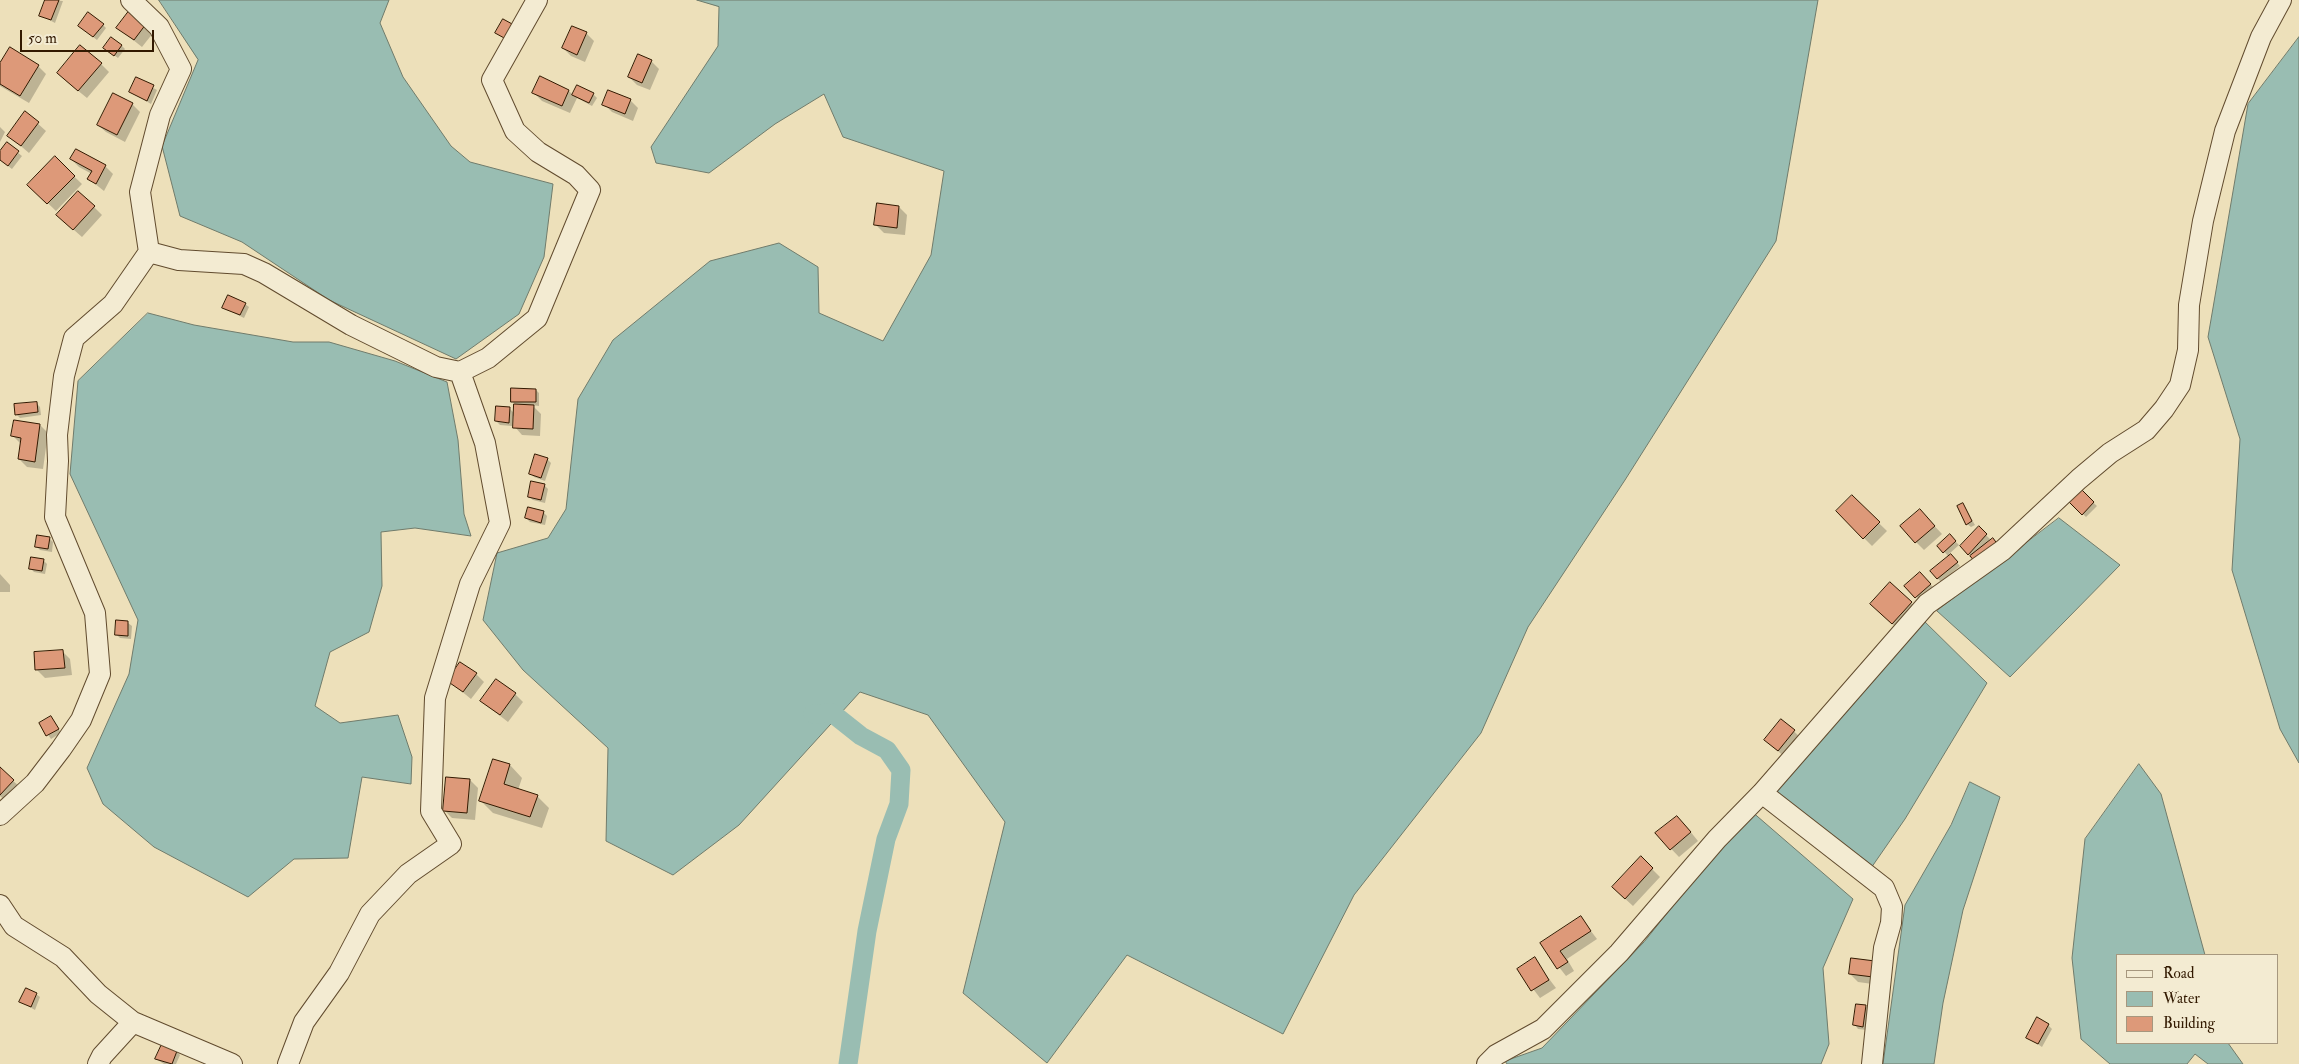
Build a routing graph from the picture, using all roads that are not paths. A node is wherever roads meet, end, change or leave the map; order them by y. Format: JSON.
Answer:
{"nodes":[{"id":1,"x":131,"y":0,"type":"edge"},
{"id":2,"x":536,"y":0,"type":"edge"},
{"id":3,"x":2281,"y":0,"type":"edge"},
{"id":4,"x":148,"y":252,"type":"junction"},
{"id":5,"x":460,"y":372,"type":"junction"},
{"id":6,"x":1762,"y":793,"type":"junction"},
{"id":7,"x":0,"y":815,"type":"edge"},
{"id":8,"x":0,"y":905,"type":"edge"},
{"id":9,"x":133,"y":1022,"type":"junction"},
{"id":10,"x":98,"y":1064,"type":"edge"},
{"id":11,"x":232,"y":1064,"type":"edge"},
{"id":12,"x":288,"y":1064,"type":"edge"},
{"id":13,"x":1487,"y":1064,"type":"edge"},
{"id":14,"x":1872,"y":1064,"type":"edge"}],
"edges":[{"from":1,"to":4,"type":"street"},
{"from":2,"to":5,"type":"street"},
{"from":3,"to":6,"type":"street"},
{"from":4,"to":5,"type":"street"},
{"from":4,"to":7,"type":"street"},
{"from":5,"to":12,"type":"street"},
{"from":6,"to":13,"type":"street"},
{"from":6,"to":14,"type":"street"},
{"from":8,"to":9,"type":"street"},
{"from":9,"to":10,"type":"street"},
{"from":9,"to":11,"type":"street"}]}
